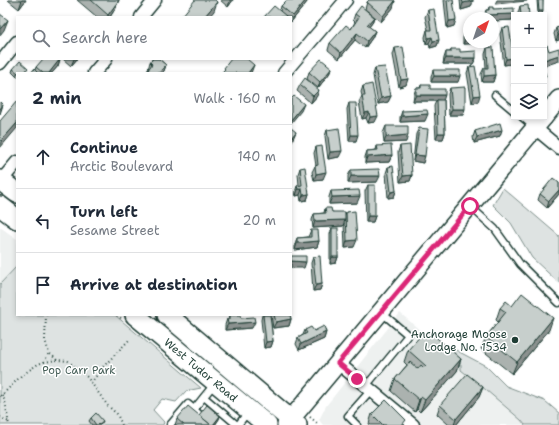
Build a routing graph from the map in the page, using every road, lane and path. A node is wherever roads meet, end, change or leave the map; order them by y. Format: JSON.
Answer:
{"nodes":[{"id":1,"x":156,"y":0,"type":"edge"},
{"id":2,"x":346,"y":0,"type":"edge"},
{"id":3,"x":142,"y":16,"type":"edge"},
{"id":4,"x":16,"y":43,"type":"edge"},
{"id":5,"x":105,"y":60,"type":"edge"},
{"id":6,"x":0,"y":63,"type":"edge"},
{"id":7,"x":95,"y":72,"type":"edge"},
{"id":8,"x":285,"y":72,"type":"edge"},
{"id":9,"x":495,"y":94,"type":"dead end"},
{"id":10,"x":559,"y":99,"type":"edge"},
{"id":11,"x":511,"y":108,"type":"edge"},
{"id":12,"x":541,"y":121,"type":"edge"},
{"id":13,"x":559,"y":148,"type":"edge"},
{"id":14,"x":16,"y":163,"type":"edge"},
{"id":15,"x":0,"y":180,"type":"edge"},
{"id":16,"x":16,"y":192,"type":"edge"},
{"id":17,"x":0,"y":206,"type":"edge"},
{"id":18,"x":470,"y":206,"type":"junction"},
{"id":19,"x":16,"y":218,"type":"edge"},
{"id":20,"x":559,"y":303,"type":"edge"},
{"id":21,"x":380,"y":312,"type":"junction"},
{"id":22,"x":46,"y":316,"type":"edge"},
{"id":23,"x":136,"y":316,"type":"edge"},
{"id":24,"x":168,"y":316,"type":"edge"},
{"id":25,"x":128,"y":340,"type":"dead end"},
{"id":26,"x":49,"y":353,"type":"junction"},
{"id":27,"x":57,"y":360,"type":"junction"},
{"id":28,"x":44,"y":362,"type":"junction"},
{"id":29,"x":338,"y":363,"type":"junction"},
{"id":30,"x":216,"y":382,"type":"junction"},
{"id":31,"x":91,"y":383,"type":"junction"},
{"id":32,"x":368,"y":388,"type":"junction"},
{"id":33,"x":1,"y":395,"type":"edge"},
{"id":34,"x":204,"y":397,"type":"junction"},
{"id":35,"x":194,"y":409,"type":"junction"},
{"id":36,"x":250,"y":410,"type":"junction"},
{"id":37,"x":200,"y":415,"type":"edge"},
{"id":38,"x":0,"y":417,"type":"edge"},
{"id":39,"x":9,"y":422,"type":"junction"},
{"id":40,"x":291,"y":423,"type":"edge"},
{"id":41,"x":9,"y":425,"type":"edge"},
{"id":42,"x":122,"y":425,"type":"edge"},
{"id":43,"x":170,"y":425,"type":"edge"},
{"id":44,"x":237,"y":425,"type":"edge"},
{"id":45,"x":267,"y":425,"type":"edge"},
{"id":46,"x":357,"y":425,"type":"edge"},
{"id":47,"x":413,"y":425,"type":"edge"}],
"edges":[{"from":1,"to":3,"type":"street"},
{"from":2,"to":8,"type":"street"},
{"from":4,"to":6,"type":"street"},
{"from":5,"to":7,"type":"street"},
{"from":9,"to":11,"type":"lane"},
{"from":10,"to":12,"type":"main road"},
{"from":12,"to":13,"type":"street"},
{"from":12,"to":18,"type":"main road"},
{"from":14,"to":15,"type":"street"},
{"from":15,"to":16,"type":"main road"},
{"from":17,"to":19,"type":"main road"},
{"from":18,"to":20,"type":"lane"},
{"from":18,"to":21,"type":"main road"},
{"from":21,"to":29,"type":"main road"},
{"from":21,"to":32,"type":"lane"},
{"from":22,"to":26,"type":"path"},
{"from":23,"to":30,"type":"main road","name":"West Tudor Road"},
{"from":24,"to":40,"type":"main road","name":"West Tudor Road"},
{"from":25,"to":31,"type":"path"},
{"from":26,"to":27,"type":"path"},
{"from":26,"to":28,"type":"path"},
{"from":27,"to":28,"type":"path"},
{"from":27,"to":31,"type":"path"},
{"from":28,"to":33,"type":"path"},
{"from":29,"to":32,"type":"street"},
{"from":29,"to":40,"type":"main road"},
{"from":30,"to":34,"type":"lane"},
{"from":30,"to":36,"type":"main road","name":"West Tudor Road"},
{"from":31,"to":42,"type":"path"},
{"from":32,"to":46,"type":"lane"},
{"from":32,"to":47,"type":"street"},
{"from":33,"to":39,"type":"path"},
{"from":34,"to":35,"type":"lane"},
{"from":34,"to":44,"type":"lane"},
{"from":35,"to":37,"type":"lane"},
{"from":35,"to":43,"type":"lane"},
{"from":36,"to":44,"type":"lane"},
{"from":36,"to":45,"type":"main road","name":"West Tudor Road"},
{"from":38,"to":39,"type":"path"},
{"from":39,"to":41,"type":"path"}]}
